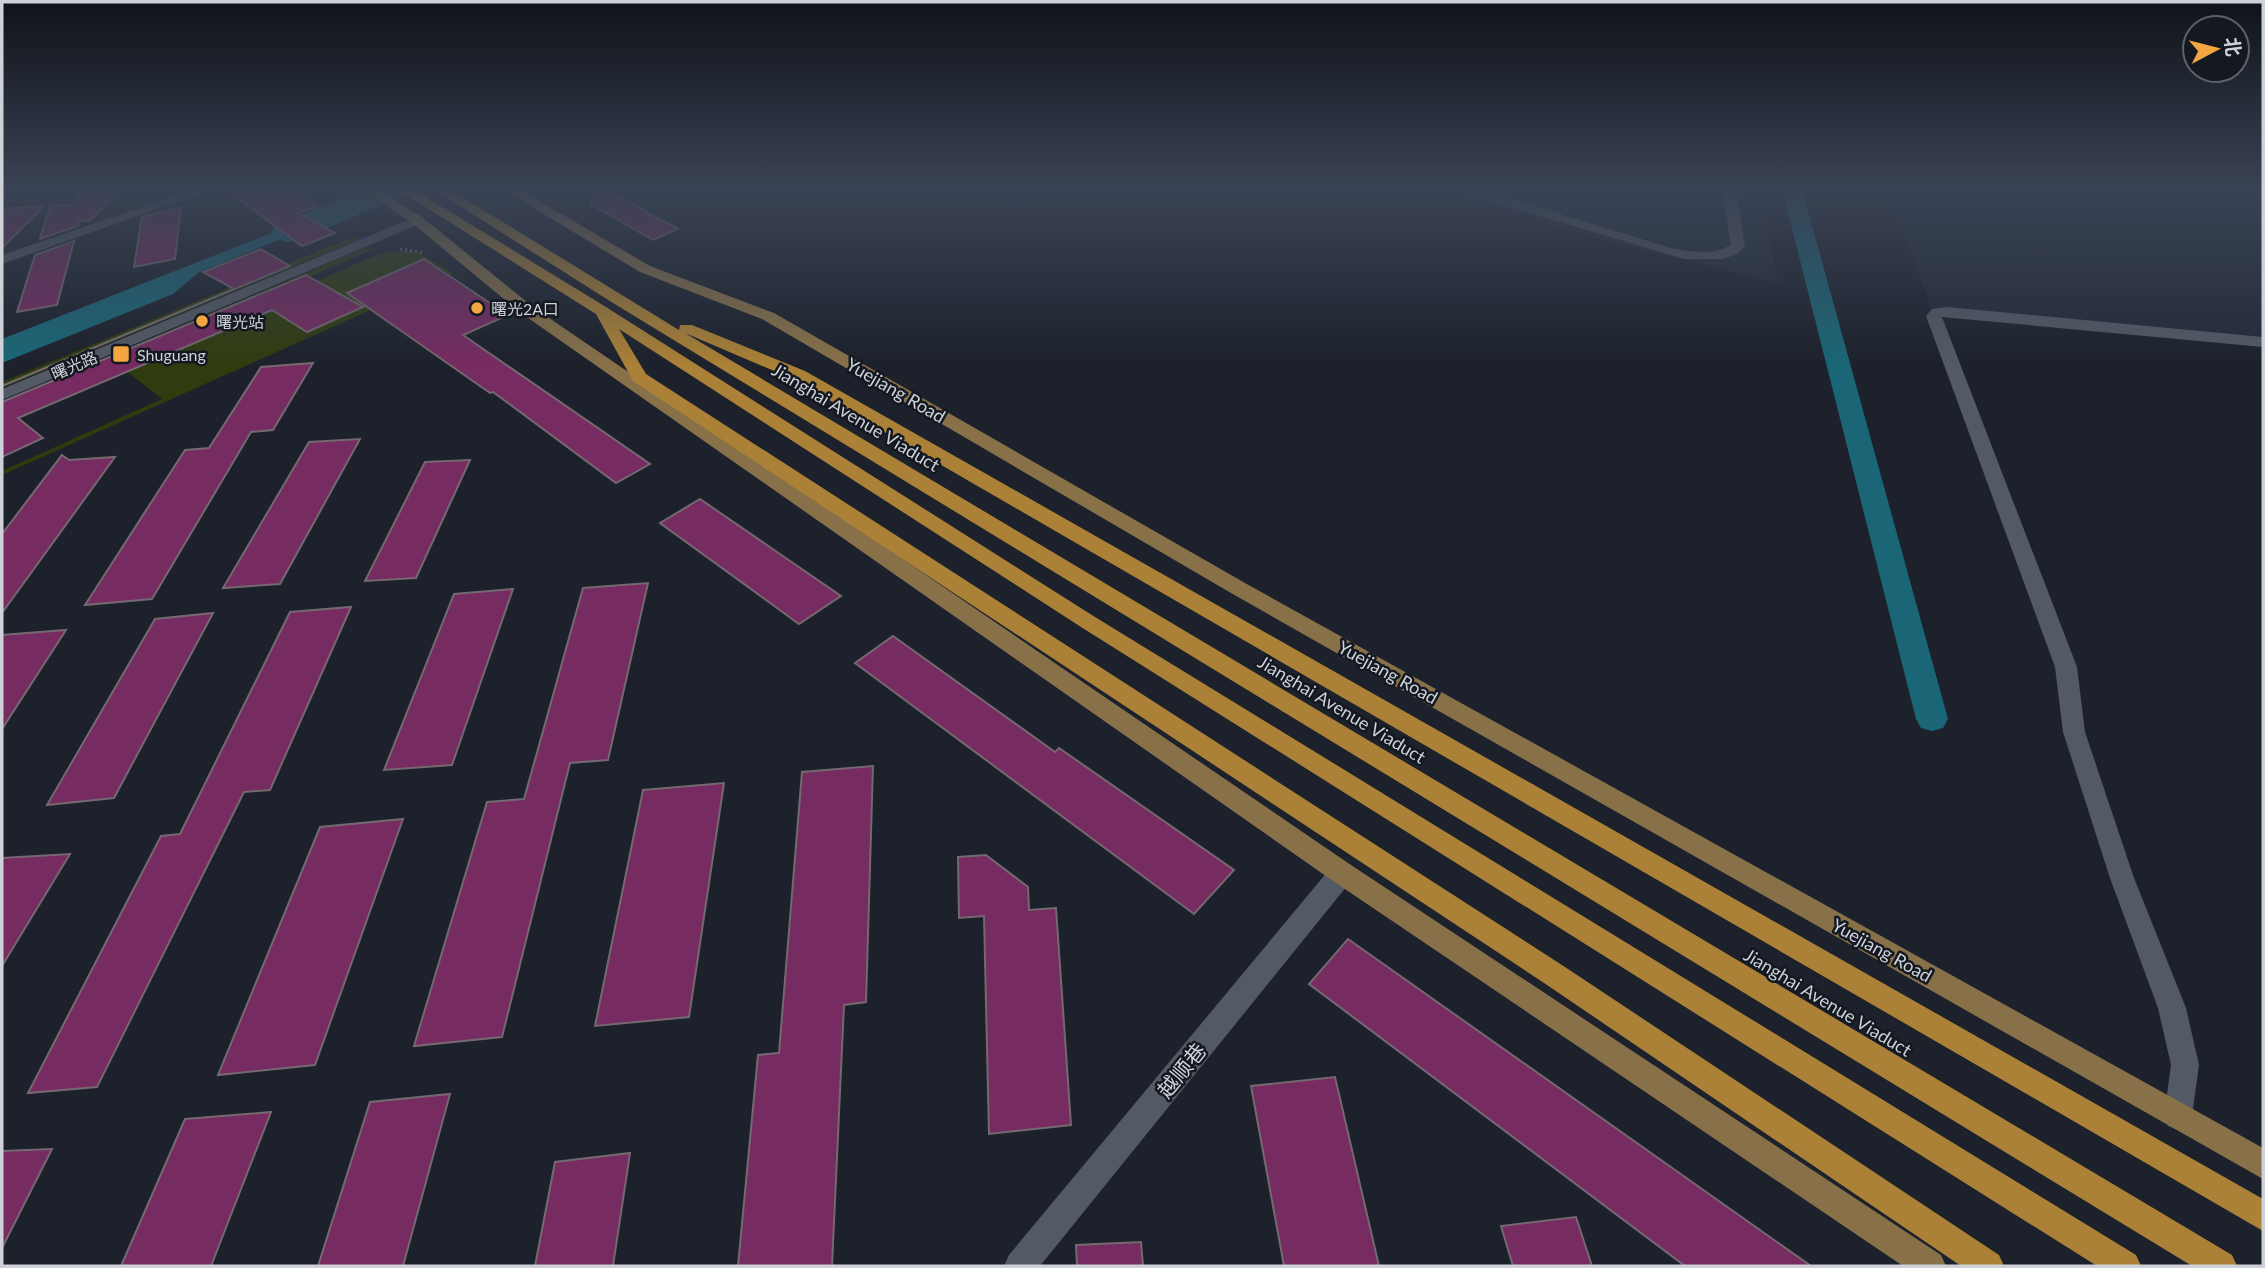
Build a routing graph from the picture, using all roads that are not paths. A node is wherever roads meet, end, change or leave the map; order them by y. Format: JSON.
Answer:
{"nodes":[{"id":1,"x":36,"y":248,"type":"edge"},
{"id":2,"x":350,"y":248,"type":"edge"},
{"id":3,"x":451,"y":248,"type":"edge"},
{"id":4,"x":509,"y":248,"type":"edge"},
{"id":5,"x":526,"y":248,"type":"edge"},
{"id":6,"x":610,"y":248,"type":"edge"},
{"id":7,"x":1657,"y":248,"type":"edge"},
{"id":8,"x":1736,"y":248,"type":"edge"},
{"id":9,"x":2,"y":260,"type":"edge"},
{"id":10,"x":609,"y":305,"type":"junction"},
{"id":11,"x":2263,"y":342,"type":"edge"},
{"id":12,"x":2,"y":395,"type":"edge"},
{"id":13,"x":1342,"y":873,"type":"junction"},
{"id":14,"x":2178,"y":1116,"type":"junction"},
{"id":15,"x":2263,"y":1164,"type":"edge"},
{"id":16,"x":2263,"y":1216,"type":"edge"},
{"id":17,"x":1020,"y":1266,"type":"edge"},
{"id":18,"x":1930,"y":1266,"type":"edge"},
{"id":19,"x":1987,"y":1266,"type":"edge"},
{"id":20,"x":2125,"y":1266,"type":"edge"},
{"id":21,"x":2221,"y":1266,"type":"edge"}],
"edges":[{"from":1,"to":9,"type":"street"},
{"from":2,"to":12,"type":"street","name":"曙光路"},
{"from":3,"to":13,"type":"main road"},
{"from":4,"to":10,"type":"highway","name":"Jianghai Avenue Viaduct"},
{"from":5,"to":10,"type":"highway","name":"Jianghai Avenue Viaduct"},
{"from":6,"to":14,"type":"main road","name":"Yuejiang Road"},
{"from":7,"to":8,"type":"street"},
{"from":10,"to":16,"type":"highway"},
{"from":10,"to":19,"type":"highway"},
{"from":10,"to":20,"type":"highway","name":"Jianghai Avenue Viaduct"},
{"from":10,"to":21,"type":"highway","name":"Jianghai Avenue Viaduct"},
{"from":11,"to":14,"type":"street"},
{"from":13,"to":17,"type":"street","name":"越顺巷"},
{"from":13,"to":18,"type":"main road"},
{"from":14,"to":15,"type":"main road","name":"Yuejiang Road"}]}
